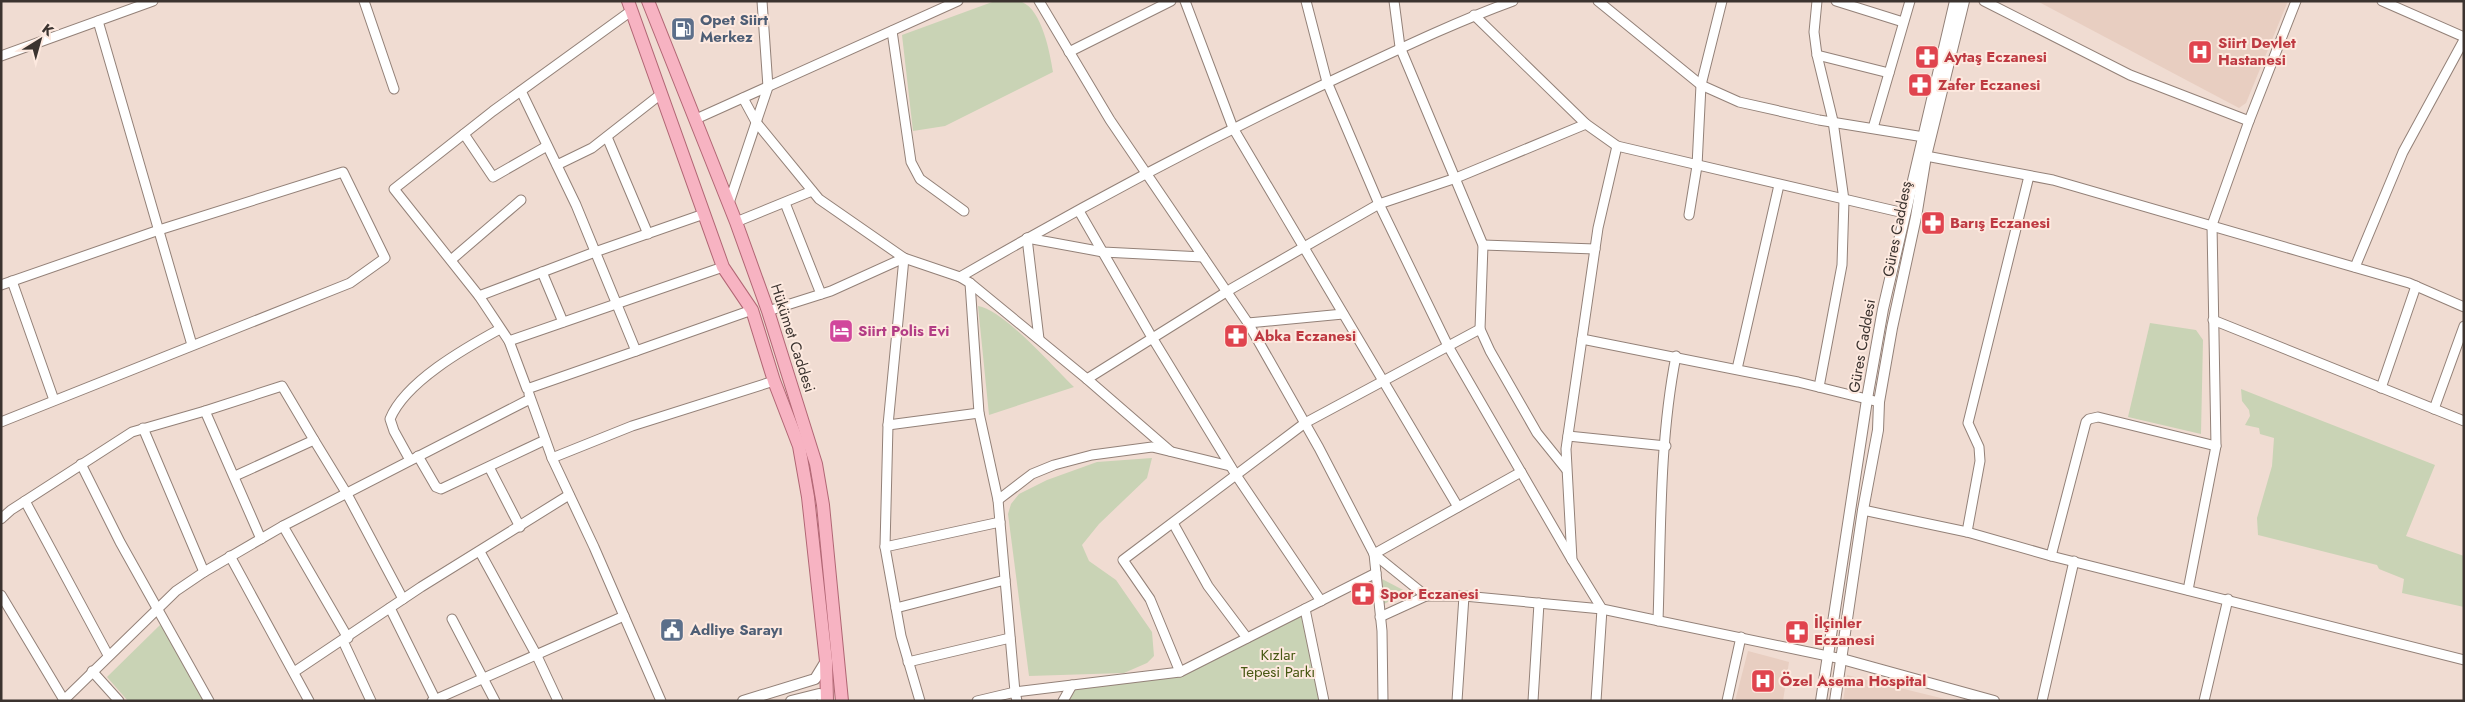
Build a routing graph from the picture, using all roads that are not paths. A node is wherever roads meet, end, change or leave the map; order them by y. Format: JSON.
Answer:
{"nodes":[{"id":1,"x":153,"y":1,"type":"edge"},
{"id":2,"x":364,"y":1,"type":"edge"},
{"id":3,"x":648,"y":1,"type":"edge"},
{"id":4,"x":762,"y":1,"type":"edge"},
{"id":5,"x":958,"y":1,"type":"edge"},
{"id":6,"x":1039,"y":1,"type":"edge"},
{"id":7,"x":1171,"y":1,"type":"edge"},
{"id":8,"x":1185,"y":1,"type":"edge"},
{"id":9,"x":1306,"y":1,"type":"edge"},
{"id":10,"x":1394,"y":1,"type":"edge"},
{"id":11,"x":1513,"y":1,"type":"edge"},
{"id":12,"x":1598,"y":1,"type":"edge"},
{"id":13,"x":1722,"y":1,"type":"edge"},
{"id":14,"x":1817,"y":1,"type":"edge"},
{"id":15,"x":1836,"y":1,"type":"edge"},
{"id":16,"x":1910,"y":1,"type":"edge"},
{"id":17,"x":1955,"y":1,"type":"edge"},
{"id":18,"x":1964,"y":1,"type":"edge"},
{"id":19,"x":1984,"y":1,"type":"edge"},
{"id":20,"x":2296,"y":1,"type":"edge"},
{"id":21,"x":2382,"y":1,"type":"edge"},
{"id":22,"x":130,"y":5,"type":"edge"},
{"id":23,"x":629,"y":6,"type":"edge"},
{"id":24,"x":1474,"y":15,"type":"junction"},
{"id":25,"x":98,"y":21,"type":"junction"},
{"id":26,"x":1904,"y":22,"type":"junction"},
{"id":27,"x":892,"y":31,"type":"junction"},
{"id":28,"x":2464,"y":39,"type":"edge"},
{"id":29,"x":1400,"y":48,"type":"junction"},
{"id":30,"x":1070,"y":52,"type":"junction"},
{"id":31,"x":1817,"y":55,"type":"junction"},
{"id":32,"x":1,"y":56,"type":"edge"},
{"id":33,"x":1889,"y":73,"type":"junction"},
{"id":34,"x":1327,"y":82,"type":"junction"},
{"id":35,"x":1701,"y":85,"type":"junction"},
{"id":36,"x":768,"y":87,"type":"junction"},
{"id":37,"x":394,"y":89,"type":"dead end"},
{"id":38,"x":521,"y":91,"type":"junction"},
{"id":39,"x":661,"y":94,"type":"junction"},
{"id":40,"x":742,"y":98,"type":"junction"},
{"id":41,"x":696,"y":119,"type":"junction"},
{"id":42,"x":1833,"y":121,"type":"junction"},
{"id":43,"x":2248,"y":121,"type":"junction"},
{"id":44,"x":756,"y":122,"type":"junction"},
{"id":45,"x":1586,"y":124,"type":"junction"},
{"id":46,"x":1233,"y":128,"type":"junction"},
{"id":47,"x":1873,"y":128,"type":"junction"},
{"id":48,"x":464,"y":134,"type":"junction"},
{"id":49,"x":607,"y":137,"type":"junction"},
{"id":50,"x":1927,"y":137,"type":"junction"},
{"id":51,"x":548,"y":146,"type":"junction"},
{"id":52,"x":1617,"y":146,"type":"junction"},
{"id":53,"x":1926,"y":156,"type":"junction"},
{"id":54,"x":557,"y":165,"type":"junction"},
{"id":55,"x":1697,"y":166,"type":"junction"},
{"id":56,"x":1146,"y":173,"type":"junction"},
{"id":57,"x":2029,"y":176,"type":"junction"},
{"id":58,"x":1456,"y":178,"type":"junction"},
{"id":59,"x":1779,"y":185,"type":"junction"},
{"id":60,"x":812,"y":191,"type":"junction"},
{"id":61,"x":521,"y":200,"type":"dead end"},
{"id":62,"x":1844,"y":200,"type":"junction"},
{"id":63,"x":729,"y":202,"type":"junction"},
{"id":64,"x":784,"y":203,"type":"junction"},
{"id":65,"x":1379,"y":204,"type":"junction"},
{"id":66,"x":964,"y":211,"type":"dead end"},
{"id":67,"x":1079,"y":211,"type":"junction"},
{"id":68,"x":1904,"y":213,"type":"junction"},
{"id":69,"x":704,"y":214,"type":"junction"},
{"id":70,"x":1689,"y":215,"type":"dead end"},
{"id":71,"x":736,"y":222,"type":"junction"},
{"id":72,"x":2212,"y":225,"type":"junction"},
{"id":73,"x":159,"y":230,"type":"junction"},
{"id":74,"x":648,"y":234,"type":"junction"},
{"id":75,"x":1027,"y":238,"type":"junction"},
{"id":76,"x":1484,"y":244,"type":"junction"},
{"id":77,"x":1304,"y":248,"type":"junction"},
{"id":78,"x":1595,"y":249,"type":"junction"},
{"id":79,"x":595,"y":252,"type":"junction"},
{"id":80,"x":1103,"y":252,"type":"junction"},
{"id":81,"x":1203,"y":256,"type":"junction"},
{"id":82,"x":904,"y":258,"type":"junction"},
{"id":83,"x":451,"y":260,"type":"junction"},
{"id":84,"x":723,"y":267,"type":"junction"},
{"id":85,"x":2355,"y":267,"type":"junction"},
{"id":86,"x":542,"y":272,"type":"junction"},
{"id":87,"x":960,"y":277,"type":"junction"},
{"id":88,"x":12,"y":281,"type":"junction"},
{"id":89,"x":970,"y":283,"type":"junction"},
{"id":90,"x":1,"y":285,"type":"edge"},
{"id":91,"x":2416,"y":286,"type":"junction"},
{"id":92,"x":1227,"y":292,"type":"junction"},
{"id":93,"x":821,"y":294,"type":"junction"},
{"id":94,"x":479,"y":296,"type":"junction"},
{"id":95,"x":616,"y":303,"type":"junction"},
{"id":96,"x":2464,"y":307,"type":"edge"},
{"id":97,"x":752,"y":310,"type":"junction"},
{"id":98,"x":768,"y":311,"type":"junction"},
{"id":99,"x":1342,"y":314,"type":"junction"},
{"id":100,"x":2213,"y":320,"type":"junction"},
{"id":101,"x":563,"y":322,"type":"junction"},
{"id":102,"x":1248,"y":323,"type":"junction"},
{"id":103,"x":2464,"y":326,"type":"edge"},
{"id":104,"x":500,"y":329,"type":"junction"},
{"id":105,"x":1480,"y":329,"type":"junction"},
{"id":106,"x":1152,"y":338,"type":"junction"},
{"id":107,"x":1582,"y":338,"type":"junction"},
{"id":108,"x":1039,"y":339,"type":"junction"},
{"id":109,"x":509,"y":341,"type":"junction"},
{"id":110,"x":192,"y":345,"type":"junction"},
{"id":111,"x":1448,"y":346,"type":"junction"},
{"id":112,"x":636,"y":351,"type":"junction"},
{"id":113,"x":1676,"y":356,"type":"junction"},
{"id":114,"x":1737,"y":369,"type":"junction"},
{"id":115,"x":1087,"y":379,"type":"junction"},
{"id":116,"x":774,"y":382,"type":"junction"},
{"id":117,"x":1382,"y":382,"type":"junction"},
{"id":118,"x":1819,"y":387,"type":"junction"},
{"id":119,"x":2381,"y":388,"type":"junction"},
{"id":120,"x":527,"y":389,"type":"junction"},
{"id":121,"x":530,"y":399,"type":"junction"},
{"id":122,"x":54,"y":400,"type":"junction"},
{"id":123,"x":1868,"y":400,"type":"junction"},
{"id":124,"x":1879,"y":402,"type":"junction"},
{"id":125,"x":2434,"y":409,"type":"junction"},
{"id":126,"x":205,"y":411,"type":"junction"},
{"id":127,"x":979,"y":413,"type":"junction"},
{"id":128,"x":2464,"y":421,"type":"edge"},
{"id":129,"x":1,"y":422,"type":"edge"},
{"id":130,"x":1305,"y":423,"type":"junction"},
{"id":131,"x":888,"y":426,"type":"junction"},
{"id":132,"x":143,"y":428,"type":"junction"},
{"id":133,"x":1568,"y":436,"type":"junction"},
{"id":134,"x":314,"y":440,"type":"junction"},
{"id":135,"x":545,"y":440,"type":"junction"},
{"id":136,"x":1666,"y":446,"type":"junction"},
{"id":137,"x":2216,"y":446,"type":"junction"},
{"id":138,"x":1170,"y":452,"type":"junction"},
{"id":139,"x":414,"y":458,"type":"junction"},
{"id":140,"x":552,"y":458,"type":"junction"},
{"id":141,"x":82,"y":464,"type":"junction"},
{"id":142,"x":1230,"y":466,"type":"junction"},
{"id":143,"x":489,"y":467,"type":"junction"},
{"id":144,"x":1566,"y":469,"type":"junction"},
{"id":145,"x":1521,"y":472,"type":"junction"},
{"id":146,"x":1236,"y":475,"type":"junction"},
{"id":147,"x":235,"y":476,"type":"junction"},
{"id":148,"x":347,"y":494,"type":"junction"},
{"id":149,"x":569,"y":495,"type":"junction"},
{"id":150,"x":998,"y":500,"type":"junction"},
{"id":151,"x":25,"y":501,"type":"junction"},
{"id":152,"x":1458,"y":507,"type":"junction"},
{"id":153,"x":1863,"y":510,"type":"junction"},
{"id":154,"x":1,"y":518,"type":"edge"},
{"id":155,"x":1000,"y":522,"type":"junction"},
{"id":156,"x":1172,"y":523,"type":"junction"},
{"id":157,"x":283,"y":526,"type":"junction"},
{"id":158,"x":520,"y":527,"type":"junction"},
{"id":159,"x":1967,"y":532,"type":"junction"},
{"id":160,"x":260,"y":539,"type":"junction"},
{"id":161,"x":885,"y":546,"type":"junction"},
{"id":162,"x":480,"y":552,"type":"junction"},
{"id":163,"x":1374,"y":554,"type":"junction"},
{"id":164,"x":230,"y":556,"type":"junction"},
{"id":165,"x":2051,"y":556,"type":"junction"},
{"id":166,"x":1572,"y":560,"type":"junction"},
{"id":167,"x":2074,"y":561,"type":"junction"},
{"id":168,"x":204,"y":572,"type":"junction"},
{"id":169,"x":1376,"y":573,"type":"junction"},
{"id":170,"x":1005,"y":580,"type":"junction"},
{"id":171,"x":2188,"y":590,"type":"junction"},
{"id":172,"x":1,"y":595,"type":"edge"},
{"id":173,"x":1426,"y":596,"type":"junction"},
{"id":174,"x":1464,"y":596,"type":"junction"},
{"id":175,"x":403,"y":599,"type":"junction"},
{"id":176,"x":2228,"y":599,"type":"junction"},
{"id":177,"x":1321,"y":601,"type":"junction"},
{"id":178,"x":1539,"y":603,"type":"junction"},
{"id":179,"x":158,"y":608,"type":"junction"},
{"id":180,"x":390,"y":608,"type":"junction"},
{"id":181,"x":896,"y":608,"type":"junction"},
{"id":182,"x":1305,"y":609,"type":"junction"},
{"id":183,"x":1602,"y":609,"type":"junction"},
{"id":184,"x":624,"y":616,"type":"junction"},
{"id":185,"x":1380,"y":617,"type":"junction"},
{"id":186,"x":452,"y":619,"type":"dead end"},
{"id":187,"x":1658,"y":621,"type":"junction"},
{"id":188,"x":1010,"y":638,"type":"junction"},
{"id":189,"x":1247,"y":638,"type":"junction"},
{"id":190,"x":1741,"y":638,"type":"junction"},
{"id":191,"x":345,"y":639,"type":"junction"},
{"id":192,"x":108,"y":655,"type":"junction"},
{"id":193,"x":537,"y":656,"type":"junction"},
{"id":194,"x":1828,"y":656,"type":"junction"},
{"id":195,"x":1842,"y":659,"type":"junction"},
{"id":196,"x":2464,"y":660,"type":"edge"},
{"id":197,"x":826,"y":661,"type":"junction"},
{"id":198,"x":908,"y":662,"type":"junction"},
{"id":199,"x":92,"y":671,"type":"junction"},
{"id":200,"x":294,"y":672,"type":"junction"},
{"id":201,"x":1180,"y":672,"type":"junction"},
{"id":202,"x":485,"y":679,"type":"junction"},
{"id":203,"x":1072,"y":685,"type":"junction"},
{"id":204,"x":1016,"y":696,"type":"edge"},
{"id":205,"x":63,"y":700,"type":"edge"},
{"id":206,"x":434,"y":700,"type":"edge"},
{"id":207,"x":119,"y":701,"type":"edge"},
{"id":208,"x":208,"y":701,"type":"edge"},
{"id":209,"x":309,"y":701,"type":"edge"},
{"id":210,"x":371,"y":701,"type":"edge"},
{"id":211,"x":495,"y":701,"type":"edge"},
{"id":212,"x":558,"y":701,"type":"edge"},
{"id":213,"x":661,"y":701,"type":"edge"},
{"id":214,"x":743,"y":701,"type":"edge"},
{"id":215,"x":791,"y":701,"type":"edge"},
{"id":216,"x":827,"y":701,"type":"edge"},
{"id":217,"x":842,"y":701,"type":"edge"},
{"id":218,"x":920,"y":701,"type":"edge"},
{"id":219,"x":977,"y":701,"type":"edge"},
{"id":220,"x":1063,"y":701,"type":"edge"},
{"id":221,"x":1324,"y":701,"type":"edge"},
{"id":222,"x":1383,"y":701,"type":"edge"},
{"id":223,"x":1458,"y":701,"type":"edge"},
{"id":224,"x":1533,"y":701,"type":"edge"},
{"id":225,"x":1596,"y":701,"type":"edge"},
{"id":226,"x":1727,"y":701,"type":"edge"},
{"id":227,"x":1821,"y":701,"type":"edge"},
{"id":228,"x":1835,"y":701,"type":"edge"},
{"id":229,"x":1994,"y":701,"type":"edge"},
{"id":230,"x":2042,"y":701,"type":"edge"},
{"id":231,"x":2204,"y":701,"type":"edge"}],
"edges":[{"from":1,"to":22,"type":"street"},
{"from":2,"to":37,"type":"street"},
{"from":3,"to":41,"type":"main road","name":"Hükümet Caddesi"},
{"from":4,"to":36,"type":"street"},
{"from":5,"to":27,"type":"street"},
{"from":6,"to":30,"type":"street"},
{"from":7,"to":30,"type":"street"},
{"from":8,"to":46,"type":"street"},
{"from":9,"to":34,"type":"street"},
{"from":10,"to":29,"type":"street"},
{"from":11,"to":24,"type":"street"},
{"from":12,"to":35,"type":"street"},
{"from":13,"to":35,"type":"street"},
{"from":14,"to":31,"type":"street"},
{"from":15,"to":26,"type":"street"},
{"from":16,"to":26,"type":"street"},
{"from":17,"to":50,"type":"street","name":"Güres Caddesi"},
{"from":18,"to":50,"type":"street","name":"Güres Caddesş"},
{"from":19,"to":43,"type":"street"},
{"from":20,"to":43,"type":"street"},
{"from":21,"to":28,"type":"street"},
{"from":22,"to":25,"type":"street"},
{"from":23,"to":38,"type":"street"},
{"from":23,"to":39,"type":"main road"},
{"from":24,"to":29,"type":"street"},
{"from":24,"to":45,"type":"street"},
{"from":25,"to":32,"type":"street"},
{"from":25,"to":73,"type":"street"},
{"from":26,"to":33,"type":"street"},
{"from":27,"to":36,"type":"street"},
{"from":27,"to":66,"type":"street"},
{"from":28,"to":85,"type":"street"},
{"from":29,"to":34,"type":"street"},
{"from":29,"to":58,"type":"street"},
{"from":30,"to":56,"type":"street"},
{"from":31,"to":33,"type":"street"},
{"from":31,"to":42,"type":"street"},
{"from":33,"to":47,"type":"street"},
{"from":34,"to":46,"type":"street"},
{"from":34,"to":65,"type":"street"},
{"from":35,"to":42,"type":"street"},
{"from":35,"to":55,"type":"street"},
{"from":36,"to":40,"type":"street"},
{"from":36,"to":44,"type":"street"},
{"from":38,"to":48,"type":"street"},
{"from":38,"to":51,"type":"street"},
{"from":39,"to":49,"type":"street"},
{"from":39,"to":69,"type":"main road"},
{"from":40,"to":41,"type":"street"},
{"from":40,"to":44,"type":"street"},
{"from":41,"to":63,"type":"main road","name":"Hükümet Caddesi"},
{"from":42,"to":47,"type":"street"},
{"from":42,"to":62,"type":"street"},
{"from":43,"to":72,"type":"street"},
{"from":44,"to":60,"type":"street"},
{"from":44,"to":63,"type":"street"},
{"from":45,"to":52,"type":"street"},
{"from":45,"to":58,"type":"street"},
{"from":46,"to":56,"type":"street"},
{"from":46,"to":77,"type":"street"},
{"from":47,"to":50,"type":"street"},
{"from":48,"to":51,"type":"street"},
{"from":48,"to":83,"type":"street"},
{"from":49,"to":54,"type":"street"},
{"from":49,"to":74,"type":"street"},
{"from":50,"to":53,"type":"street","name":"Güres Caddesş"},
{"from":50,"to":68,"type":"street","name":"Güres Caddesi"},
{"from":51,"to":54,"type":"street"},
{"from":52,"to":55,"type":"street"},
{"from":52,"to":78,"type":"street"},
{"from":53,"to":57,"type":"street"},
{"from":53,"to":124,"type":"street","name":"Güres Caddesş"},
{"from":54,"to":79,"type":"street"},
{"from":55,"to":59,"type":"street"},
{"from":55,"to":70,"type":"street"},
{"from":56,"to":67,"type":"street"},
{"from":56,"to":81,"type":"street"},
{"from":57,"to":72,"type":"street"},
{"from":57,"to":159,"type":"street"},
{"from":58,"to":65,"type":"street"},
{"from":58,"to":76,"type":"street"},
{"from":59,"to":62,"type":"street"},
{"from":59,"to":114,"type":"street"},
{"from":60,"to":64,"type":"street"},
{"from":60,"to":82,"type":"street"},
{"from":61,"to":83,"type":"street"},
{"from":62,"to":68,"type":"street"},
{"from":62,"to":118,"type":"street"},
{"from":63,"to":71,"type":"main road","name":"Hükümet Caddesi"},
{"from":64,"to":71,"type":"street"},
{"from":64,"to":93,"type":"street"},
{"from":65,"to":77,"type":"street"},
{"from":65,"to":111,"type":"street"},
{"from":67,"to":75,"type":"street"},
{"from":67,"to":80,"type":"street"},
{"from":68,"to":123,"type":"street","name":"Güres Caddesi"},
{"from":69,"to":74,"type":"street"},
{"from":69,"to":84,"type":"main road"},
{"from":71,"to":98,"type":"main road","name":"Hükümet Caddesi"},
{"from":72,"to":85,"type":"street"},
{"from":72,"to":100,"type":"street"},
{"from":73,"to":88,"type":"street"},
{"from":73,"to":110,"type":"street"},
{"from":73,"to":110,"type":"street"},
{"from":74,"to":79,"type":"street"},
{"from":75,"to":80,"type":"street"},
{"from":75,"to":87,"type":"street"},
{"from":75,"to":108,"type":"street"},
{"from":76,"to":78,"type":"street"},
{"from":76,"to":105,"type":"street"},
{"from":77,"to":92,"type":"street"},
{"from":77,"to":99,"type":"street"},
{"from":78,"to":107,"type":"street"},
{"from":79,"to":86,"type":"street"},
{"from":79,"to":95,"type":"street"},
{"from":80,"to":81,"type":"street"},
{"from":80,"to":106,"type":"street"},
{"from":81,"to":92,"type":"street"},
{"from":82,"to":87,"type":"street"},
{"from":82,"to":93,"type":"street"},
{"from":82,"to":131,"type":"street"},
{"from":83,"to":94,"type":"street"},
{"from":84,"to":95,"type":"street"},
{"from":84,"to":97,"type":"main road"},
{"from":85,"to":91,"type":"street"},
{"from":86,"to":94,"type":"street"},
{"from":86,"to":101,"type":"street"},
{"from":87,"to":89,"type":"street"},
{"from":88,"to":90,"type":"street"},
{"from":88,"to":122,"type":"street"},
{"from":89,"to":108,"type":"street"},
{"from":89,"to":127,"type":"street"},
{"from":91,"to":96,"type":"street"},
{"from":91,"to":119,"type":"street"},
{"from":92,"to":102,"type":"street"},
{"from":92,"to":106,"type":"street"},
{"from":93,"to":98,"type":"street"},
{"from":94,"to":104,"type":"street"},
{"from":95,"to":101,"type":"street"},
{"from":95,"to":112,"type":"street"},
{"from":97,"to":112,"type":"street"},
{"from":97,"to":116,"type":"main road"},
{"from":98,"to":217,"type":"main road","name":"Hükümet Caddesi"},
{"from":99,"to":102,"type":"street"},
{"from":99,"to":117,"type":"street"},
{"from":100,"to":119,"type":"street"},
{"from":100,"to":137,"type":"street"},
{"from":101,"to":109,"type":"street"},
{"from":102,"to":130,"type":"street"},
{"from":103,"to":125,"type":"street"},
{"from":104,"to":109,"type":"street"},
{"from":104,"to":139,"type":"street"},
{"from":105,"to":111,"type":"street"},
{"from":105,"to":144,"type":"street"},
{"from":106,"to":115,"type":"street"},
{"from":106,"to":142,"type":"street"},
{"from":107,"to":113,"type":"street"},
{"from":107,"to":133,"type":"street"},
{"from":108,"to":115,"type":"street"},
{"from":109,"to":120,"type":"street"},
{"from":110,"to":122,"type":"street"},
{"from":111,"to":117,"type":"street"},
{"from":111,"to":145,"type":"street"},
{"from":112,"to":120,"type":"street"},
{"from":113,"to":114,"type":"street"},
{"from":113,"to":136,"type":"street"},
{"from":114,"to":118,"type":"street"},
{"from":115,"to":138,"type":"street"},
{"from":116,"to":140,"type":"street"},
{"from":116,"to":197,"type":"main road"},
{"from":117,"to":130,"type":"street"},
{"from":117,"to":152,"type":"street"},
{"from":118,"to":123,"type":"street"},
{"from":119,"to":125,"type":"street"},
{"from":120,"to":121,"type":"street"},
{"from":121,"to":135,"type":"street"},
{"from":121,"to":139,"type":"street"},
{"from":122,"to":129,"type":"street"},
{"from":123,"to":124,"type":"street"},
{"from":123,"to":194,"type":"street","name":"Güres Caddesi"},
{"from":124,"to":153,"type":"street","name":"Güres Caddesş"},
{"from":125,"to":128,"type":"street"},
{"from":126,"to":132,"type":"street"},
{"from":126,"to":134,"type":"street"},
{"from":126,"to":147,"type":"street"},
{"from":127,"to":131,"type":"street"},
{"from":127,"to":150,"type":"street"},
{"from":130,"to":146,"type":"street"},
{"from":130,"to":163,"type":"street"},
{"from":131,"to":161,"type":"street"},
{"from":132,"to":141,"type":"street"},
{"from":132,"to":168,"type":"street"},
{"from":133,"to":136,"type":"street"},
{"from":133,"to":144,"type":"street"},
{"from":134,"to":147,"type":"street"},
{"from":134,"to":148,"type":"street"},
{"from":135,"to":140,"type":"street"},
{"from":135,"to":143,"type":"street"},
{"from":136,"to":187,"type":"street"},
{"from":137,"to":165,"type":"street"},
{"from":137,"to":171,"type":"street"},
{"from":138,"to":142,"type":"street"},
{"from":138,"to":150,"type":"street"},
{"from":139,"to":143,"type":"street"},
{"from":139,"to":148,"type":"street"},
{"from":140,"to":149,"type":"street"},
{"from":141,"to":151,"type":"street"},
{"from":141,"to":179,"type":"street"},
{"from":142,"to":146,"type":"street"},
{"from":143,"to":158,"type":"street"},
{"from":144,"to":166,"type":"street"},
{"from":145,"to":152,"type":"street"},
{"from":145,"to":166,"type":"street"},
{"from":146,"to":156,"type":"street"},
{"from":146,"to":177,"type":"street"},
{"from":147,"to":160,"type":"street"},
{"from":148,"to":157,"type":"street"},
{"from":148,"to":175,"type":"street"},
{"from":149,"to":158,"type":"street"},
{"from":149,"to":184,"type":"street"},
{"from":150,"to":155,"type":"street"},
{"from":151,"to":154,"type":"street"},
{"from":151,"to":192,"type":"street"},
{"from":152,"to":163,"type":"street"},
{"from":153,"to":159,"type":"street"},
{"from":153,"to":195,"type":"street","name":"Güres Caddesş"},
{"from":155,"to":161,"type":"street"},
{"from":155,"to":170,"type":"street"},
{"from":156,"to":189,"type":"street"},
{"from":156,"to":201,"type":"street"},
{"from":157,"to":160,"type":"street"},
{"from":157,"to":191,"type":"street"},
{"from":158,"to":162,"type":"street"},
{"from":159,"to":165,"type":"street"},
{"from":160,"to":164,"type":"street"},
{"from":161,"to":181,"type":"street"},
{"from":162,"to":175,"type":"street"},
{"from":162,"to":193,"type":"street"},
{"from":163,"to":169,"type":"street"},
{"from":163,"to":173,"type":"street"},
{"from":164,"to":168,"type":"street"},
{"from":164,"to":200,"type":"street"},
{"from":165,"to":167,"type":"street"},
{"from":166,"to":183,"type":"street"},
{"from":167,"to":171,"type":"street"},
{"from":167,"to":230,"type":"street"},
{"from":168,"to":179,"type":"street"},
{"from":169,"to":177,"type":"street"},
{"from":169,"to":185,"type":"street"},
{"from":170,"to":181,"type":"street"},
{"from":170,"to":188,"type":"street"},
{"from":171,"to":176,"type":"street"},
{"from":172,"to":205,"type":"street"},
{"from":173,"to":174,"type":"street"},
{"from":173,"to":185,"type":"street"},
{"from":174,"to":178,"type":"street"},
{"from":174,"to":223,"type":"street"},
{"from":175,"to":180,"type":"street"},
{"from":176,"to":196,"type":"street"},
{"from":176,"to":231,"type":"street"},
{"from":177,"to":182,"type":"street"},
{"from":178,"to":183,"type":"street"},
{"from":178,"to":224,"type":"street"},
{"from":179,"to":192,"type":"street"},
{"from":179,"to":208,"type":"street"},
{"from":180,"to":191,"type":"street"},
{"from":180,"to":206,"type":"street"},
{"from":181,"to":198,"type":"street"},
{"from":182,"to":189,"type":"street"},
{"from":182,"to":221,"type":"street"},
{"from":183,"to":187,"type":"street"},
{"from":183,"to":225,"type":"street"},
{"from":184,"to":193,"type":"street"},
{"from":184,"to":213,"type":"street"},
{"from":185,"to":222,"type":"street"},
{"from":186,"to":202,"type":"street"},
{"from":187,"to":190,"type":"street"},
{"from":188,"to":198,"type":"street"},
{"from":188,"to":204,"type":"street"},
{"from":189,"to":201,"type":"street"},
{"from":190,"to":194,"type":"street"},
{"from":190,"to":226,"type":"street"},
{"from":191,"to":200,"type":"street"},
{"from":191,"to":210,"type":"street"},
{"from":192,"to":199,"type":"street"},
{"from":193,"to":202,"type":"street"},
{"from":193,"to":212,"type":"street"},
{"from":194,"to":195,"type":"street"},
{"from":194,"to":227,"type":"street","name":"Güres Caddesi"},
{"from":195,"to":228,"type":"street","name":"Güres Caddesş"},
{"from":195,"to":229,"type":"street"},
{"from":197,"to":214,"type":"street"},
{"from":197,"to":216,"type":"main road"},
{"from":198,"to":218,"type":"street"},
{"from":199,"to":205,"type":"street"},
{"from":199,"to":207,"type":"street"},
{"from":200,"to":209,"type":"street"},
{"from":201,"to":203,"type":"street"},
{"from":202,"to":206,"type":"street"},
{"from":202,"to":211,"type":"street"},
{"from":203,"to":204,"type":"street"},
{"from":203,"to":220,"type":"street"},
{"from":204,"to":219,"type":"street"},
{"from":215,"to":216,"type":"street"}]}
